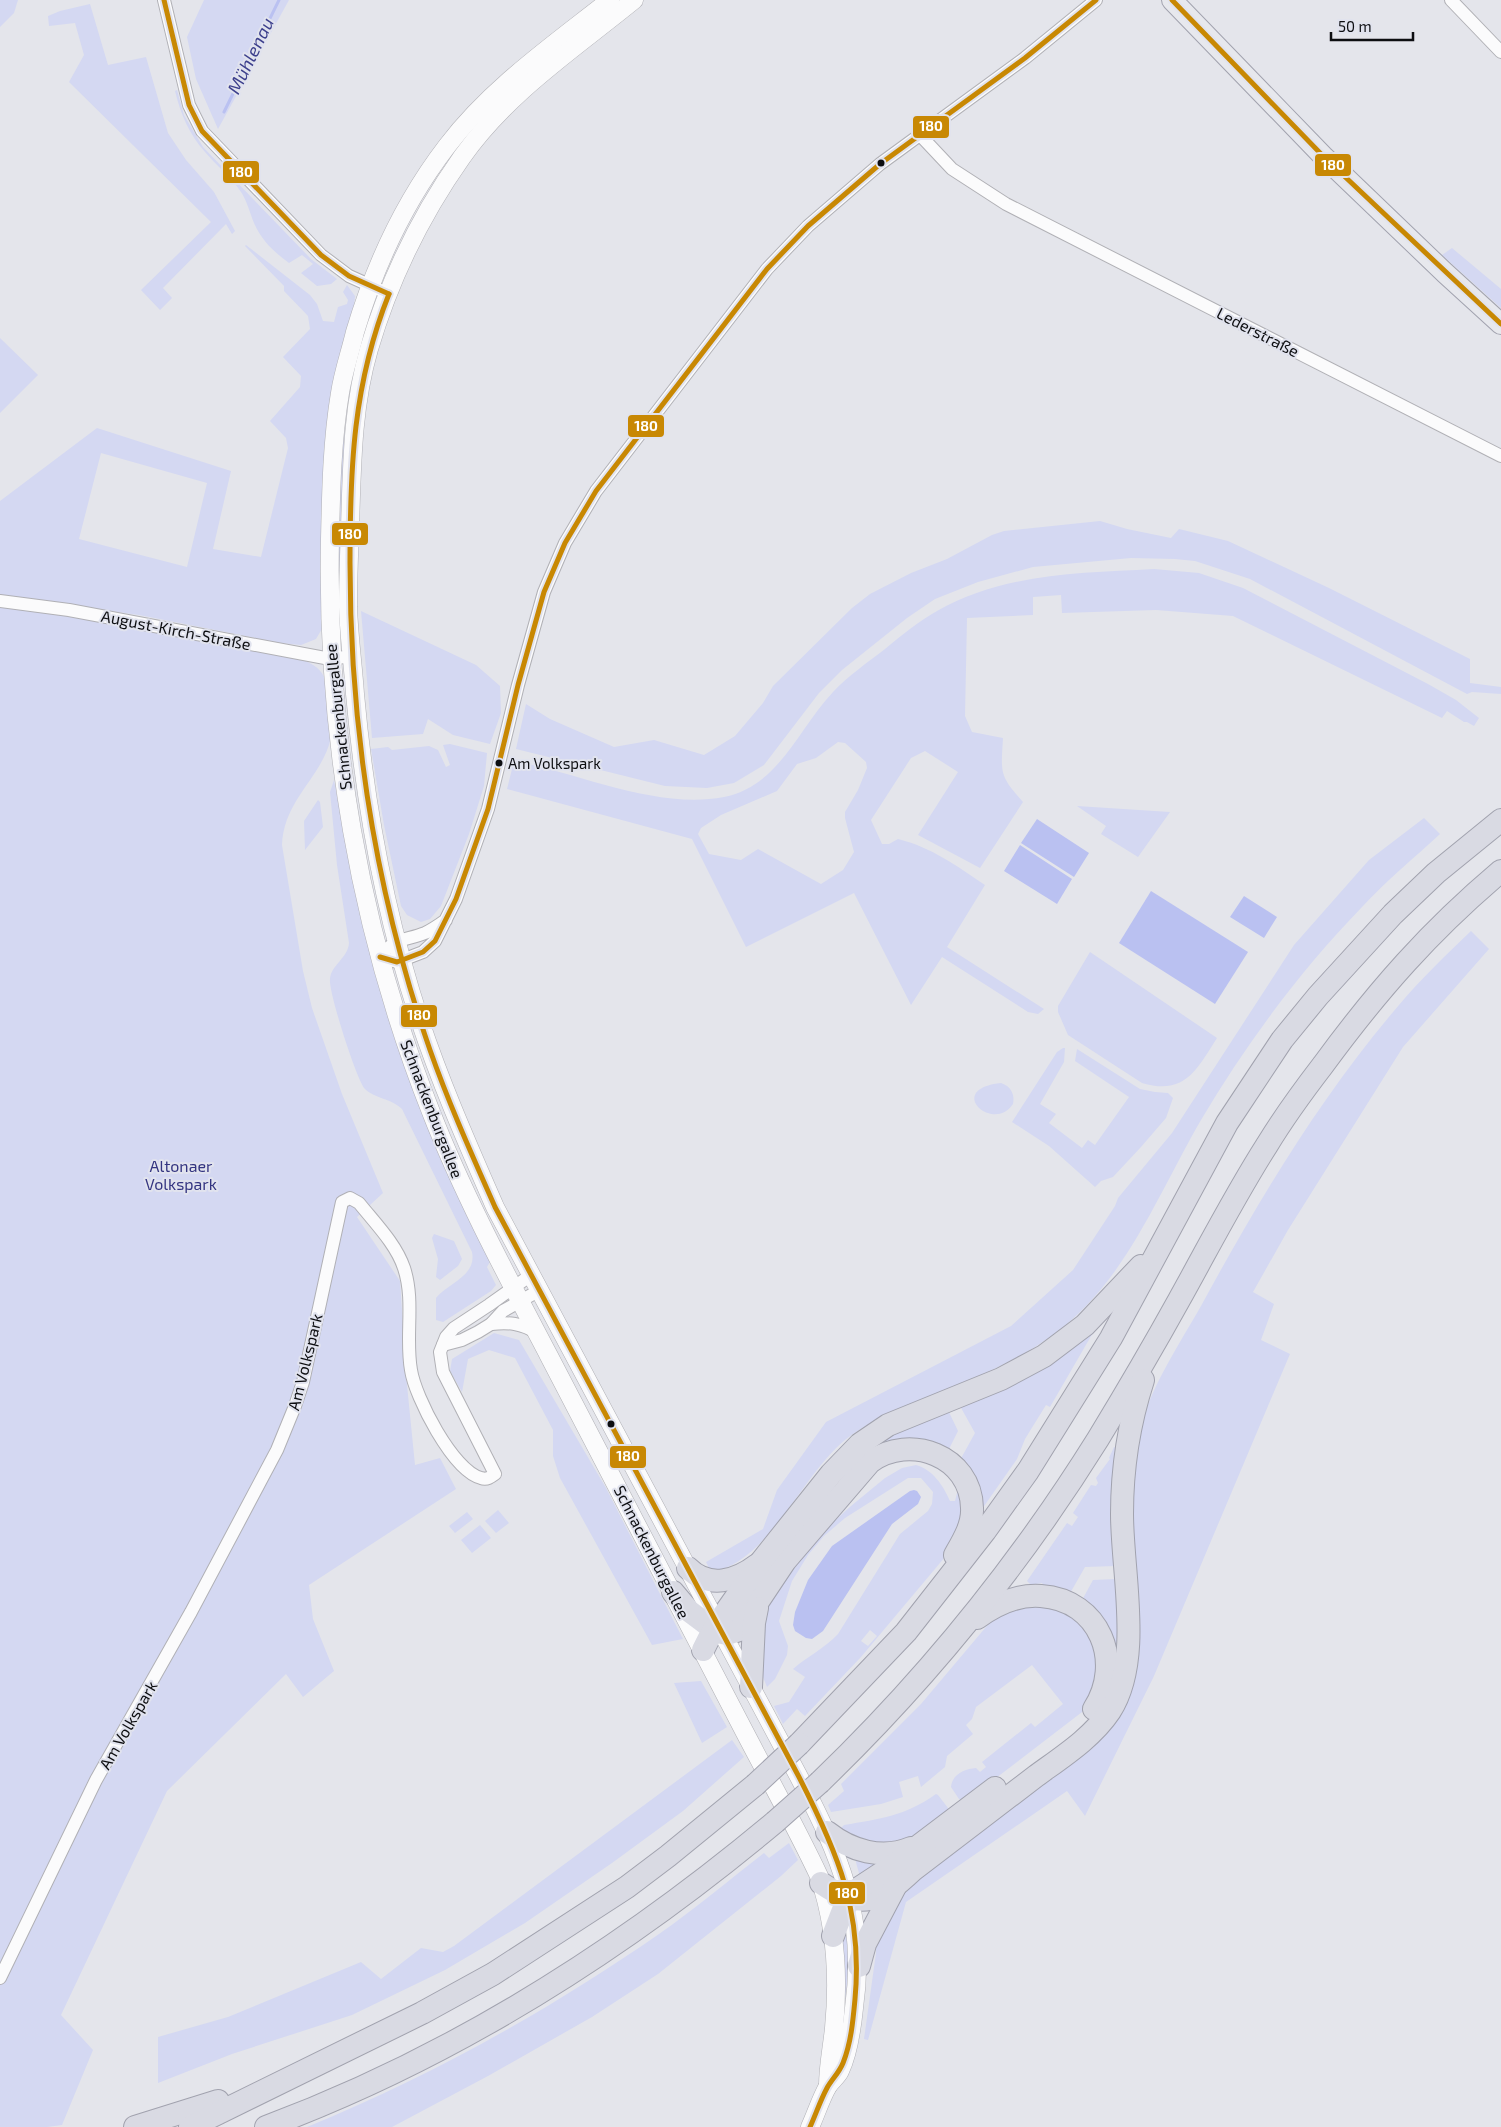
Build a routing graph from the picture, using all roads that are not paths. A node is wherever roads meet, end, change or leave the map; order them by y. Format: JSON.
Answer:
{"nodes":[{"id":1,"x":164,"y":0,"type":"edge"},
{"id":2,"x":610,"y":0,"type":"edge"},
{"id":3,"x":634,"y":0,"type":"edge"},
{"id":4,"x":1096,"y":0,"type":"edge"},
{"id":5,"x":1172,"y":0,"type":"edge"},
{"id":6,"x":1190,"y":0,"type":"edge"},
{"id":7,"x":1451,"y":0,"type":"edge"},
{"id":8,"x":1213,"y":40,"type":"junction"},
{"id":9,"x":1501,"y":52,"type":"edge"},
{"id":10,"x":920,"y":135,"type":"junction"},
{"id":11,"x":369,"y":286,"type":"junction"},
{"id":12,"x":389,"y":294,"type":"junction"},
{"id":13,"x":1501,"y":324,"type":"edge"},
{"id":14,"x":1501,"y":456,"type":"edge"},
{"id":15,"x":0,"y":601,"type":"edge"},
{"id":16,"x":352,"y":657,"type":"junction"},
{"id":17,"x":331,"y":658,"type":"junction"},
{"id":18,"x":1501,"y":820,"type":"edge"},
{"id":19,"x":1501,"y":871,"type":"edge"},
{"id":20,"x":446,"y":920,"type":"junction"},
{"id":21,"x":397,"y":941,"type":"junction"},
{"id":22,"x":380,"y":957,"type":"junction"},
{"id":23,"x":402,"y":961,"type":"junction"},
{"id":24,"x":1166,"y":1239,"type":"junction"},
{"id":25,"x":531,"y":1275,"type":"junction"},
{"id":26,"x":540,"y":1290,"type":"junction"},
{"id":27,"x":517,"y":1294,"type":"junction"},
{"id":28,"x":491,"y":1324,"type":"junction"},
{"id":29,"x":537,"y":1333,"type":"junction"},
{"id":30,"x":1156,"y":1341,"type":"junction"},
{"id":31,"x":443,"y":1345,"type":"junction"},
{"id":32,"x":760,"y":1563,"type":"junction"},
{"id":33,"x":688,"y":1568,"type":"junction"},
{"id":34,"x":673,"y":1592,"type":"junction"},
{"id":35,"x":758,"y":1601,"type":"junction"},
{"id":36,"x":922,"y":1612,"type":"junction"},
{"id":37,"x":718,"y":1629,"type":"junction"},
{"id":38,"x":959,"y":1630,"type":"junction"},
{"id":39,"x":703,"y":1650,"type":"junction"},
{"id":40,"x":751,"y":1687,"type":"junction"},
{"id":41,"x":827,"y":1832,"type":"junction"},
{"id":42,"x":921,"y":1843,"type":"junction"},
{"id":43,"x":821,"y":1883,"type":"junction"},
{"id":44,"x":895,"y":1887,"type":"junction"},
{"id":45,"x":850,"y":1898,"type":"junction"},
{"id":46,"x":834,"y":1936,"type":"junction"},
{"id":47,"x":858,"y":1966,"type":"junction"},
{"id":48,"x":0,"y":1978,"type":"edge"},
{"id":49,"x":340,"y":2054,"type":"junction"},
{"id":50,"x":828,"y":2086,"type":"junction"},
{"id":51,"x":135,"y":2127,"type":"edge"},
{"id":52,"x":190,"y":2127,"type":"edge"},
{"id":53,"x":266,"y":2127,"type":"edge"},
{"id":54,"x":810,"y":2127,"type":"edge"}],
"edges":[{"from":1,"to":11,"type":"street"},
{"from":2,"to":11,"type":"main road","name":"Schnackenburgallee"},
{"from":3,"to":12,"type":"main road","name":"Schnackenburgallee"},
{"from":4,"to":10,"type":"street"},
{"from":5,"to":8,"type":"main road"},
{"from":6,"to":8,"type":"main road"},
{"from":7,"to":9,"type":"street"},
{"from":8,"to":13,"type":"main road"},
{"from":10,"to":14,"type":"street","name":"Lederstraße"},
{"from":10,"to":20,"type":"street"},
{"from":11,"to":12,"type":"street"},
{"from":11,"to":17,"type":"main road","name":"Schnackenburgallee"},
{"from":12,"to":16,"type":"main road","name":"Schnackenburgallee"},
{"from":15,"to":17,"type":"street","name":"August-Kirch-Straße"},
{"from":16,"to":17,"type":"street","name":"August-Kirch-Straße"},
{"from":16,"to":21,"type":"main road","name":"Schnackenburgallee"},
{"from":17,"to":22,"type":"main road","name":"Schnackenburgallee"},
{"from":18,"to":24,"type":"highway"},
{"from":19,"to":30,"type":"highway"},
{"from":20,"to":21,"type":"street"},
{"from":20,"to":23,"type":"street"},
{"from":21,"to":22,"type":"street"},
{"from":21,"to":23,"type":"main road","name":"Schnackenburgallee"},
{"from":22,"to":23,"type":"street"},
{"from":22,"to":27,"type":"main road","name":"Schnackenburgallee"},
{"from":23,"to":25,"type":"main road","name":"Schnackenburgallee"},
{"from":24,"to":32,"type":"highway"},
{"from":24,"to":36,"type":"highway"},
{"from":25,"to":26,"type":"main road","name":"Schnackenburgallee"},
{"from":25,"to":27,"type":"street"},
{"from":26,"to":27,"type":"street"},
{"from":26,"to":33,"type":"main road","name":"Schnackenburgallee"},
{"from":27,"to":28,"type":"street"},
{"from":27,"to":29,"type":"main road","name":"Schnackenburgallee"},
{"from":27,"to":31,"type":"street"},
{"from":28,"to":29,"type":"street"},
{"from":28,"to":31,"type":"street"},
{"from":29,"to":34,"type":"main road","name":"Schnackenburgallee"},
{"from":30,"to":38,"type":"highway"},
{"from":30,"to":44,"type":"highway"},
{"from":31,"to":48,"type":"street","name":"Am Volkspark"},
{"from":32,"to":33,"type":"highway"},
{"from":32,"to":37,"type":"highway"},
{"from":33,"to":37,"type":"main road","name":"Schnackenburgallee"},
{"from":34,"to":37,"type":"highway"},
{"from":34,"to":39,"type":"main road","name":"Schnackenburgallee"},
{"from":35,"to":36,"type":"highway"},
{"from":35,"to":37,"type":"highway"},
{"from":35,"to":40,"type":"highway"},
{"from":36,"to":49,"type":"highway","bridge":true},
{"from":37,"to":39,"type":"highway"},
{"from":37,"to":40,"type":"main road","name":"Schnackenburgallee"},
{"from":38,"to":42,"type":"highway"},
{"from":38,"to":53,"type":"highway","bridge":true},
{"from":39,"to":43,"type":"main road","name":"Schnackenburgallee"},
{"from":40,"to":41,"type":"main road","name":"Schnackenburgallee"},
{"from":41,"to":42,"type":"highway"},
{"from":41,"to":45,"type":"main road","name":"Schnackenburgallee"},
{"from":42,"to":45,"type":"highway"},
{"from":43,"to":45,"type":"highway"},
{"from":43,"to":46,"type":"main road","name":"Schnackenburgallee"},
{"from":44,"to":45,"type":"highway"},
{"from":44,"to":47,"type":"highway"},
{"from":45,"to":46,"type":"highway"},
{"from":45,"to":47,"type":"main road","name":"Schnackenburgallee"},
{"from":46,"to":50,"type":"main road","name":"Schnackenburgallee"},
{"from":47,"to":50,"type":"main road","name":"Schnackenburgallee"},
{"from":49,"to":51,"type":"highway"},
{"from":49,"to":52,"type":"highway"},
{"from":50,"to":54,"type":"main road","name":"Schnackenburgallee"}]}
